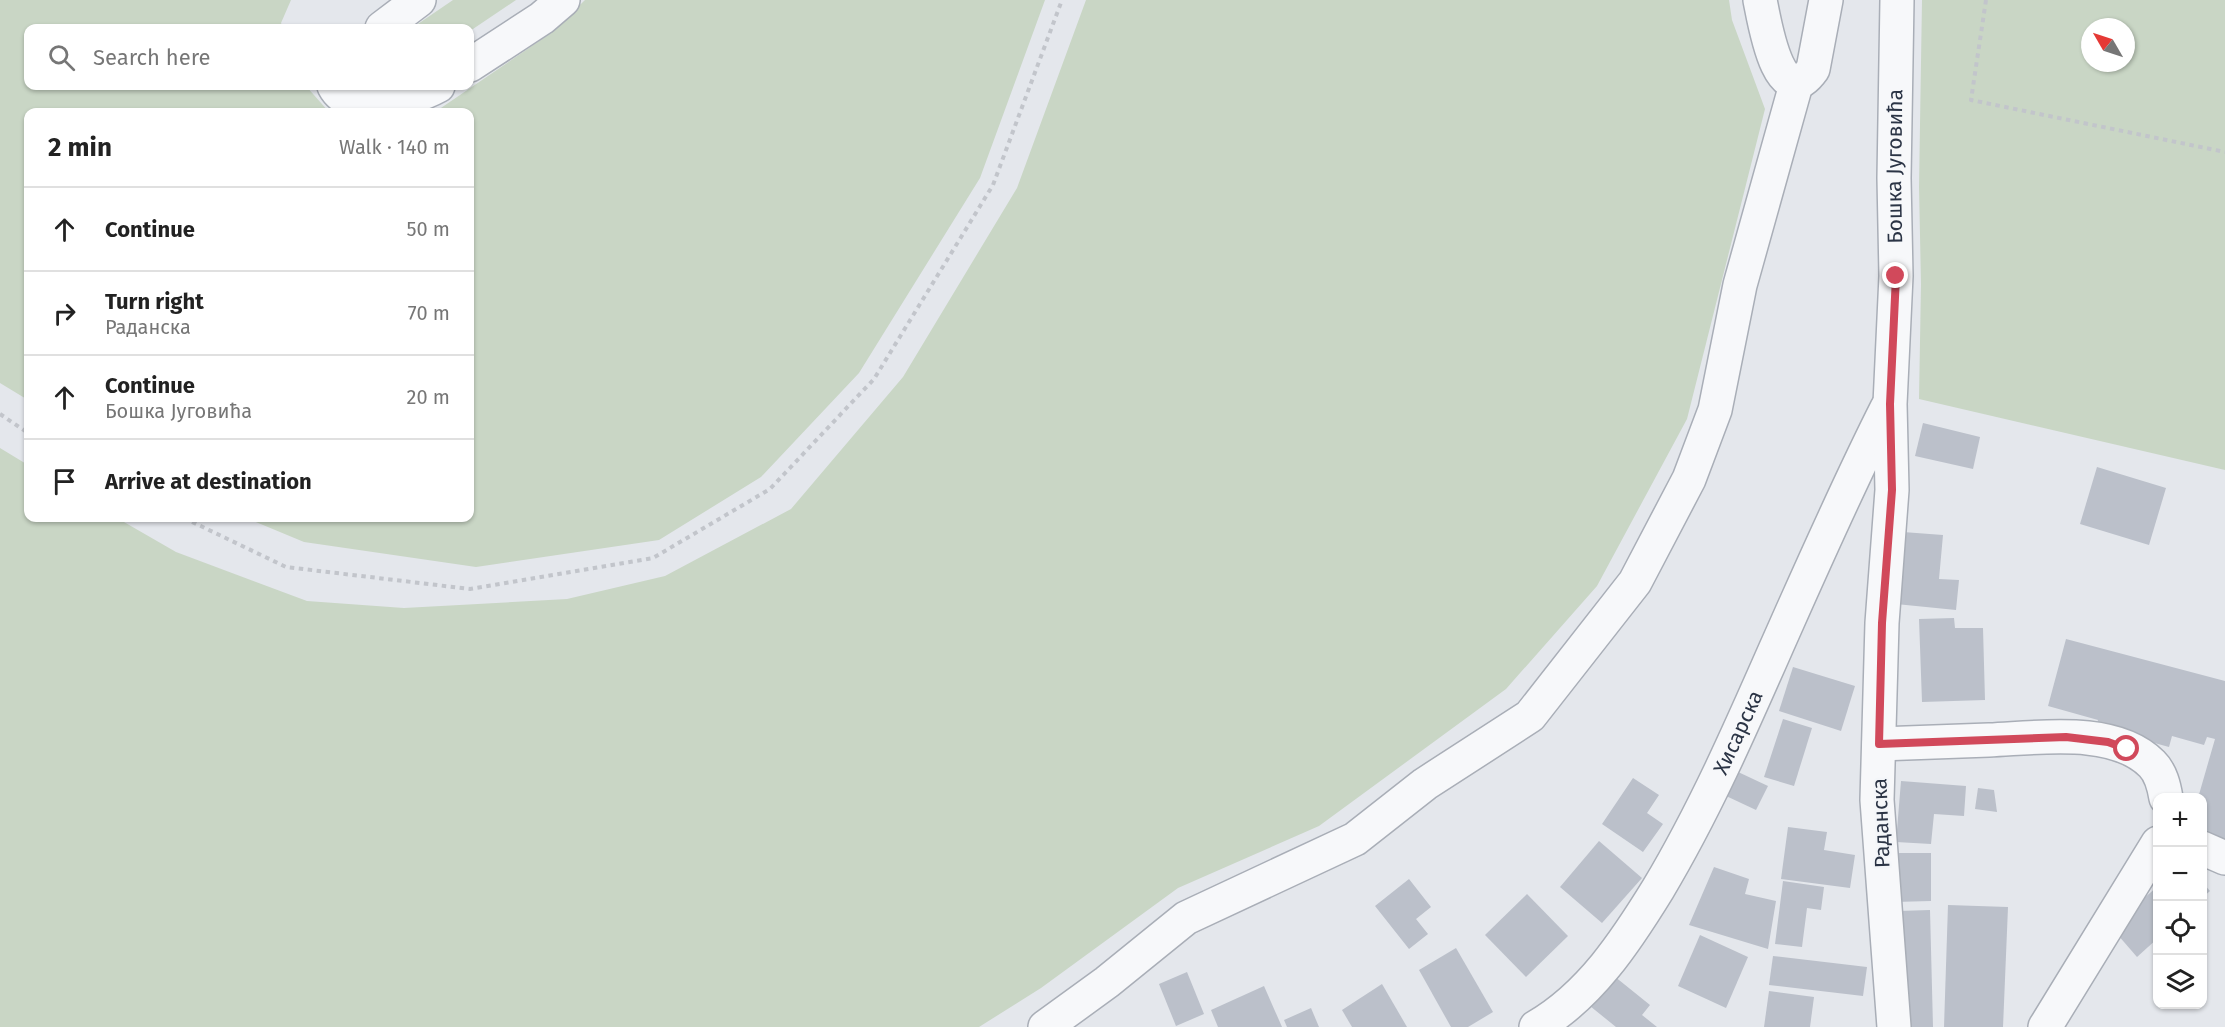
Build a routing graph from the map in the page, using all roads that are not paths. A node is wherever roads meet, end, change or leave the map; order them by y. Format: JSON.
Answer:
{"nodes":[{"id":1,"x":419,"y":0,"type":"edge"},
{"id":2,"x":563,"y":0,"type":"edge"},
{"id":3,"x":1760,"y":0,"type":"edge"},
{"id":4,"x":1826,"y":0,"type":"edge"},
{"id":5,"x":1897,"y":0,"type":"edge"},
{"id":6,"x":387,"y":24,"type":"edge"},
{"id":7,"x":474,"y":62,"type":"edge"},
{"id":8,"x":1797,"y":81,"type":"junction"},
{"id":9,"x":338,"y":90,"type":"edge"},
{"id":10,"x":428,"y":90,"type":"edge"},
{"id":11,"x":1890,"y":404,"type":"junction"},
{"id":12,"x":1879,"y":744,"type":"junction"},
{"id":13,"x":2165,"y":793,"type":"edge"},
{"id":14,"x":2155,"y":847,"type":"edge"},
{"id":15,"x":2207,"y":850,"type":"edge"},
{"id":16,"x":2225,"y":858,"type":"edge"},
{"id":17,"x":1045,"y":1027,"type":"edge"},
{"id":18,"x":1536,"y":1027,"type":"edge"},
{"id":19,"x":1894,"y":1027,"type":"edge"},
{"id":20,"x":2045,"y":1027,"type":"edge"}],
"edges":[{"from":1,"to":6,"type":"street"},
{"from":2,"to":7,"type":"street"},
{"from":3,"to":8,"type":"street"},
{"from":4,"to":8,"type":"street"},
{"from":5,"to":11,"type":"street","name":"Бошка Југовића"},
{"from":8,"to":17,"type":"street"},
{"from":9,"to":10,"type":"street"},
{"from":11,"to":12,"type":"street","name":"Раданска"},
{"from":11,"to":18,"type":"street","name":"Хисарска"},
{"from":12,"to":13,"type":"street"},
{"from":12,"to":19,"type":"street","name":"Раданска"},
{"from":14,"to":20,"type":"street"},
{"from":15,"to":16,"type":"street"}]}
